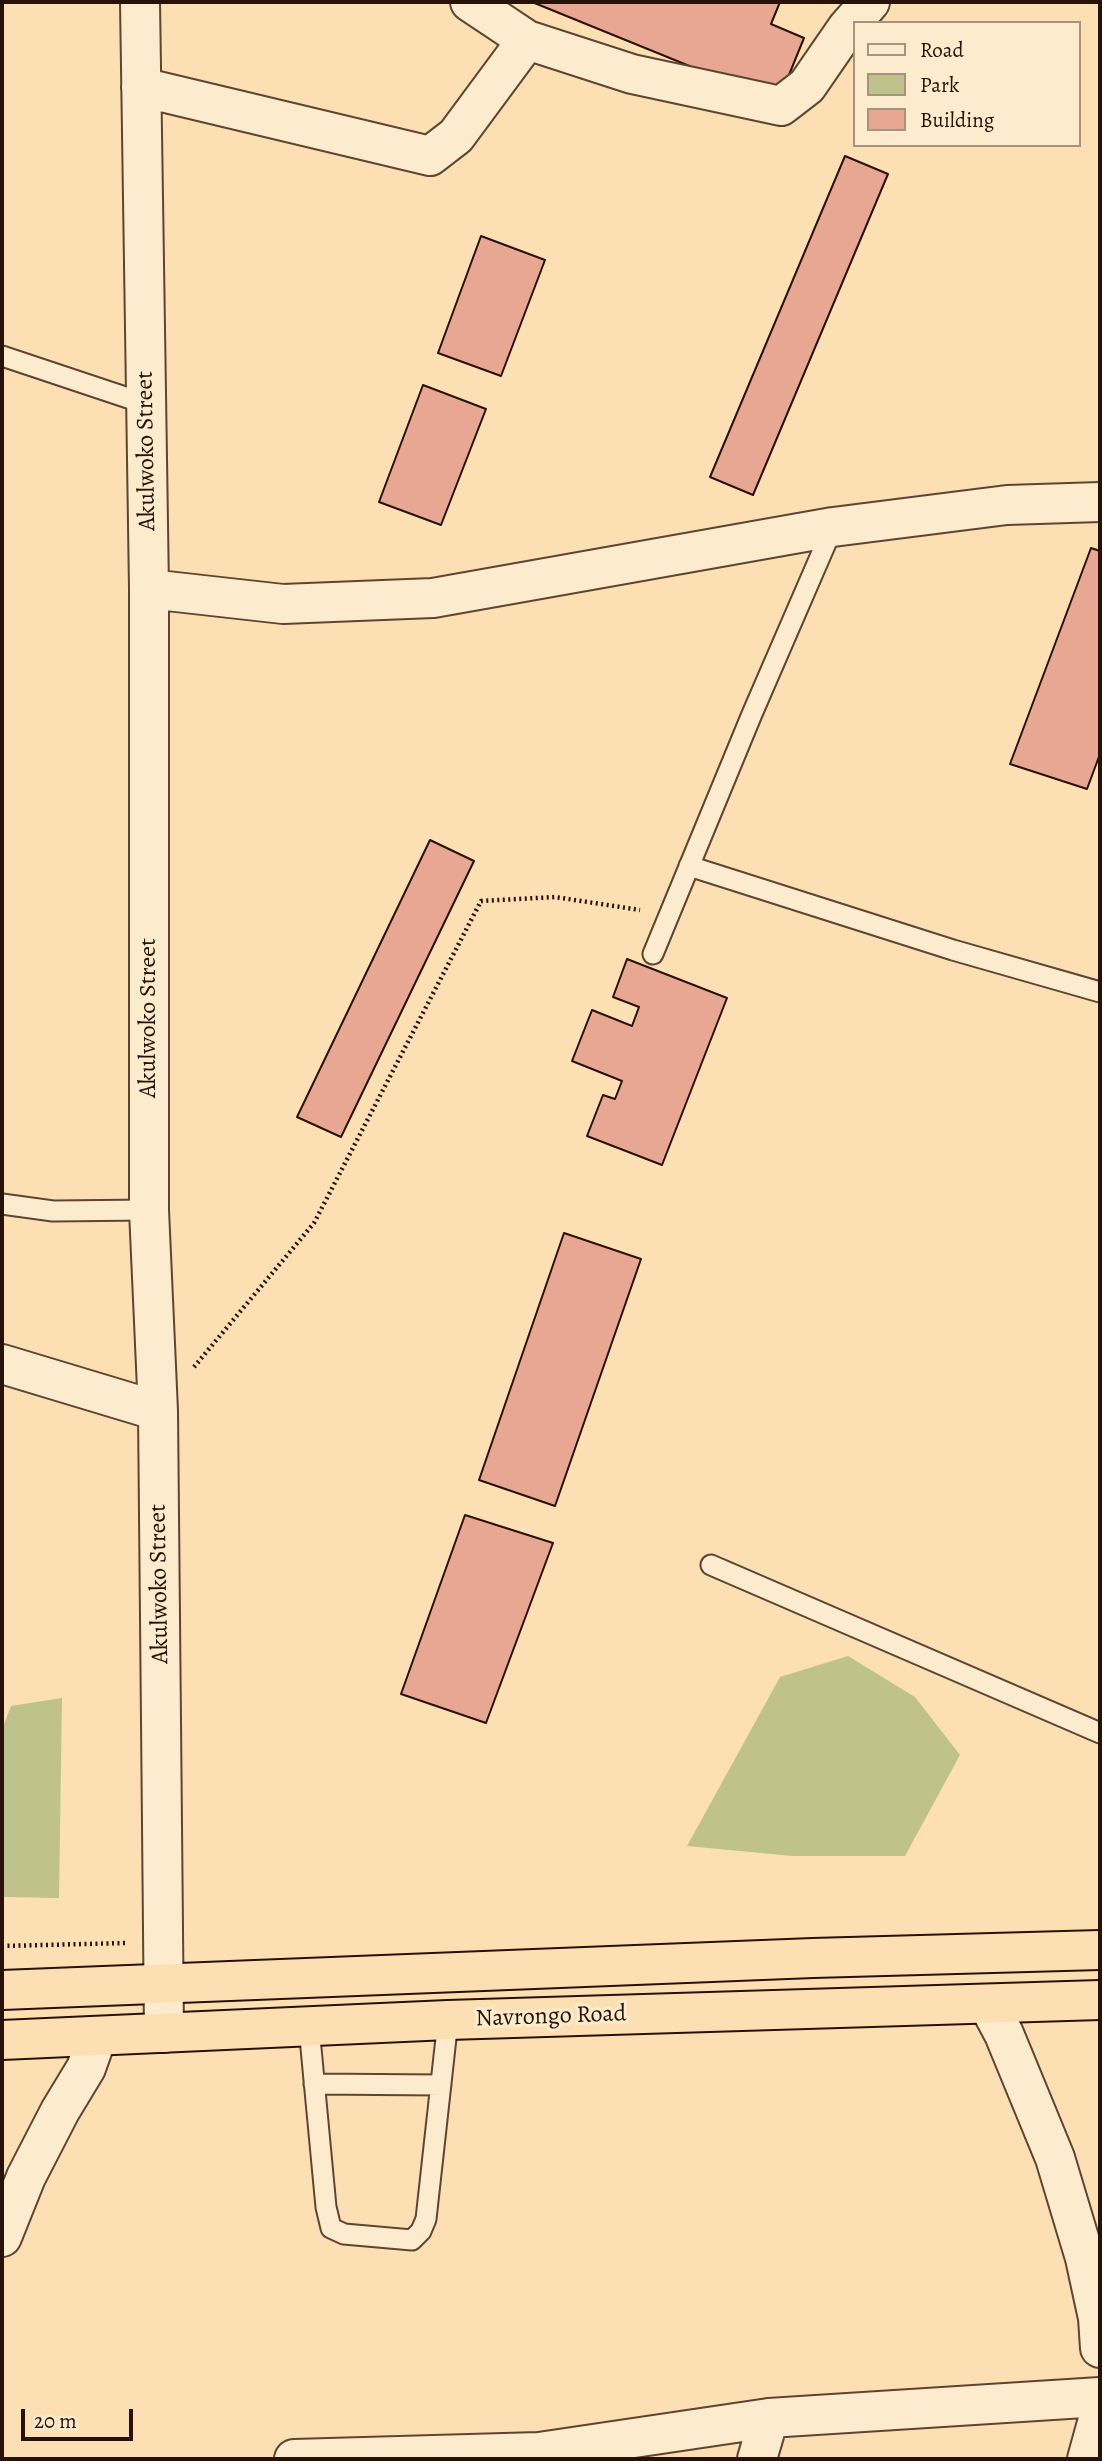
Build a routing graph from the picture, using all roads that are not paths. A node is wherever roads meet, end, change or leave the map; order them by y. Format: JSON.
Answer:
{"nodes":[{"id":1,"x":140,"y":2,"type":"edge"},
{"id":2,"x":470,"y":2,"type":"edge"},
{"id":3,"x":870,"y":2,"type":"edge"},
{"id":4,"x":853,"y":21,"type":"edge"},
{"id":5,"x":853,"y":21,"type":"edge"},
{"id":6,"x":527,"y":40,"type":"junction"},
{"id":7,"x":141,"y":87,"type":"junction"},
{"id":8,"x":2,"y":356,"type":"edge"},
{"id":9,"x":146,"y":404,"type":"junction"},
{"id":10,"x":1100,"y":502,"type":"edge"},
{"id":11,"x":833,"y":527,"type":"junction"},
{"id":12,"x":149,"y":589,"type":"junction"},
{"id":13,"x":690,"y":866,"type":"junction"},
{"id":14,"x":653,"y":954,"type":"dead end"},
{"id":15,"x":1100,"y":992,"type":"edge"},
{"id":16,"x":2,"y":1205,"type":"edge"},
{"id":17,"x":149,"y":1210,"type":"junction"},
{"id":18,"x":2,"y":1364,"type":"edge"},
{"id":19,"x":158,"y":1410,"type":"junction"},
{"id":20,"x":711,"y":1565,"type":"dead end"},
{"id":21,"x":1100,"y":1733,"type":"edge"},
{"id":22,"x":1100,"y":1950,"type":"edge"},
{"id":23,"x":164,"y":1985,"type":"junction"},
{"id":24,"x":2,"y":1990,"type":"edge"},
{"id":25,"x":1100,"y":2000,"type":"edge"},
{"id":26,"x":988,"y":2004,"type":"junction"},
{"id":27,"x":448,"y":2020,"type":"junction"},
{"id":28,"x":309,"y":2027,"type":"junction"},
{"id":29,"x":164,"y":2033,"type":"junction"},
{"id":30,"x":97,"y":2038,"type":"junction"},
{"id":31,"x":2,"y":2040,"type":"edge"},
{"id":32,"x":314,"y":2084,"type":"junction"},
{"id":33,"x":441,"y":2085,"type":"junction"},
{"id":34,"x":2,"y":2236,"type":"edge"},
{"id":35,"x":1100,"y":2348,"type":"edge"},
{"id":36,"x":1100,"y":2397,"type":"edge"},
{"id":37,"x":1100,"y":2412,"type":"edge"},
{"id":38,"x":769,"y":2418,"type":"junction"},
{"id":39,"x":538,"y":2456,"type":"edge"},
{"id":40,"x":295,"y":2459,"type":"edge"},
{"id":41,"x":757,"y":2459,"type":"edge"},
{"id":42,"x":1087,"y":2459,"type":"edge"}],
"edges":[{"from":1,"to":7,"type":"street","name":"Akulwoko Street"},
{"from":2,"to":6,"type":"street"},
{"from":3,"to":4,"type":"street"},
{"from":5,"to":6,"type":"street"},
{"from":6,"to":7,"type":"street"},
{"from":7,"to":9,"type":"street","name":"Akulwoko Street"},
{"from":8,"to":9,"type":"lane"},
{"from":9,"to":12,"type":"street","name":"Akulwoko Street"},
{"from":10,"to":11,"type":"street"},
{"from":11,"to":12,"type":"street"},
{"from":11,"to":13,"type":"lane"},
{"from":12,"to":17,"type":"street","name":"Akulwoko Street"},
{"from":13,"to":14,"type":"lane"},
{"from":13,"to":15,"type":"lane"},
{"from":16,"to":17,"type":"lane"},
{"from":17,"to":19,"type":"street","name":"Akulwoko Street"},
{"from":18,"to":19,"type":"street"},
{"from":19,"to":23,"type":"street","name":"Akulwoko Street"},
{"from":20,"to":21,"type":"lane"},
{"from":22,"to":23,"type":"highway","name":"Navrongo Road"},
{"from":23,"to":24,"type":"highway","name":"Navrongo Road"},
{"from":23,"to":29,"type":"street","name":"Akulwoko Street"},
{"from":25,"to":26,"type":"highway","name":"Navrongo Road"},
{"from":26,"to":27,"type":"highway","name":"Navrongo Road"},
{"from":26,"to":35,"type":"street"},
{"from":27,"to":28,"type":"highway","name":"Navrongo Road"},
{"from":27,"to":33,"type":"lane"},
{"from":28,"to":29,"type":"highway","name":"Navrongo Road"},
{"from":28,"to":32,"type":"lane"},
{"from":29,"to":30,"type":"highway","name":"Navrongo Road"},
{"from":30,"to":31,"type":"highway","name":"Navrongo Road"},
{"from":30,"to":34,"type":"street"},
{"from":32,"to":33,"type":"lane"},
{"from":32,"to":33,"type":"lane"},
{"from":36,"to":38,"type":"street"},
{"from":37,"to":42,"type":"street"},
{"from":38,"to":39,"type":"street"},
{"from":38,"to":41,"type":"street"},
{"from":39,"to":40,"type":"street"}]}
